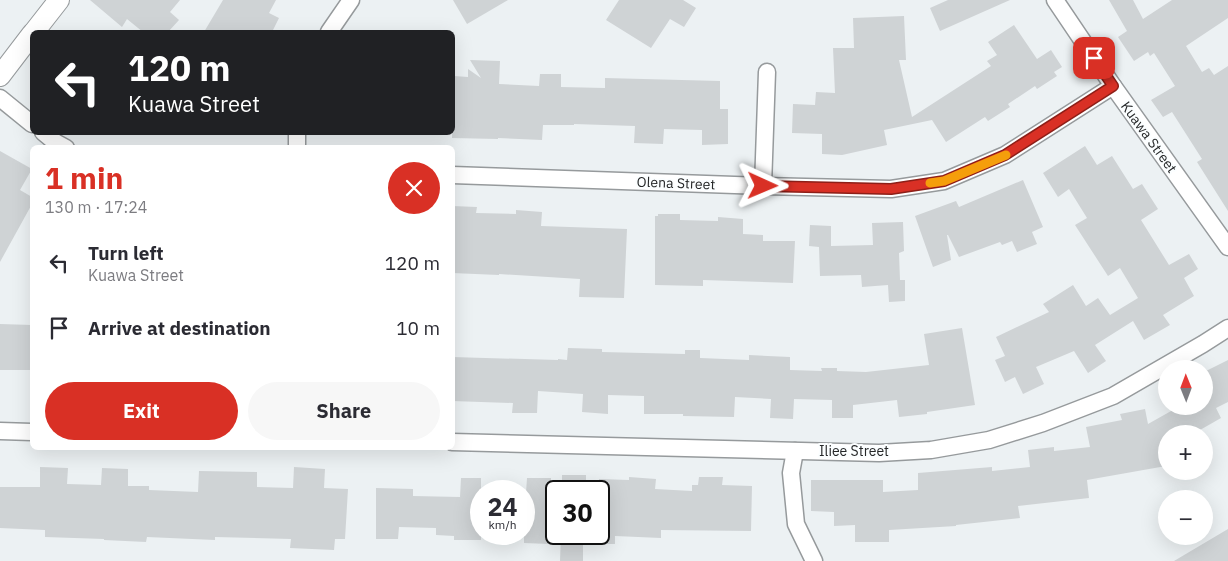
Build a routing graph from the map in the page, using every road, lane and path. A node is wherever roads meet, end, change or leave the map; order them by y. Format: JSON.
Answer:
{"nodes":[{"id":1,"x":59,"y":0,"type":"edge"},
{"id":2,"x":351,"y":0,"type":"edge"},
{"id":3,"x":1055,"y":0,"type":"edge"},
{"id":4,"x":35,"y":30,"type":"edge"},
{"id":5,"x":330,"y":30,"type":"edge"},
{"id":6,"x":30,"y":37,"type":"edge"},
{"id":7,"x":767,"y":72,"type":"dead end"},
{"id":8,"x":0,"y":76,"type":"edge"},
{"id":9,"x":1113,"y":86,"type":"junction"},
{"id":10,"x":0,"y":98,"type":"edge"},
{"id":11,"x":30,"y":122,"type":"edge"},
{"id":12,"x":47,"y":135,"type":"edge"},
{"id":13,"x":60,"y":145,"type":"edge"},
{"id":14,"x":455,"y":175,"type":"edge"},
{"id":15,"x":763,"y":186,"type":"junction"},
{"id":16,"x":1228,"y":247,"type":"edge"},
{"id":17,"x":1228,"y":328,"type":"edge"},
{"id":18,"x":0,"y":431,"type":"edge"},
{"id":19,"x":30,"y":432,"type":"edge"},
{"id":20,"x":455,"y":442,"type":"edge"},
{"id":21,"x":795,"y":451,"type":"junction"},
{"id":22,"x":814,"y":561,"type":"edge"}],
"edges":[{"from":1,"to":4,"type":"street"},
{"from":2,"to":5,"type":"street"},
{"from":3,"to":9,"type":"street","name":"Kuawa Street"},
{"from":6,"to":8,"type":"street"},
{"from":7,"to":15,"type":"street"},
{"from":9,"to":15,"type":"street","name":"Olena Street"},
{"from":9,"to":16,"type":"street","name":"Kuawa Street"},
{"from":10,"to":11,"type":"street"},
{"from":12,"to":13,"type":"street"},
{"from":14,"to":15,"type":"street","name":"Olena Street"},
{"from":17,"to":21,"type":"street","name":"Iliee Street"},
{"from":18,"to":19,"type":"street"},
{"from":20,"to":21,"type":"street","name":"Iliee Street"},
{"from":21,"to":22,"type":"street"}]}
